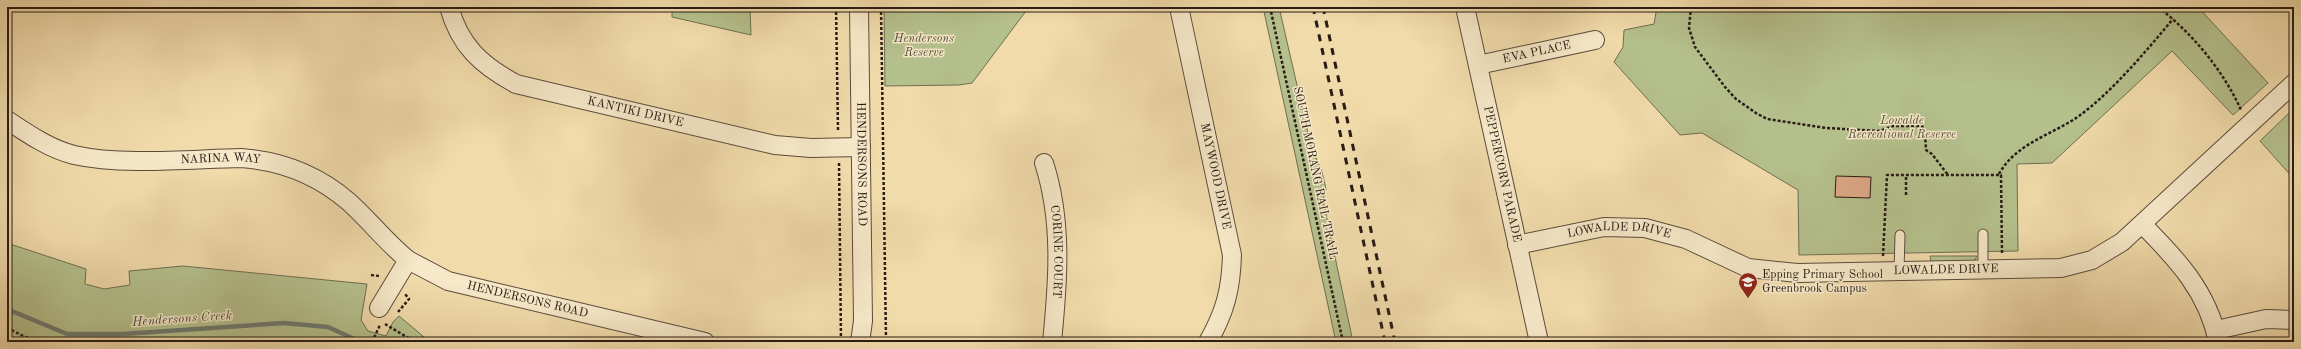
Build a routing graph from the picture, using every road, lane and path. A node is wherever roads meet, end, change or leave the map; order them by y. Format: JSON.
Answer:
{"nodes":[{"id":1,"x":449,"y":7,"type":"edge"},
{"id":2,"x":858,"y":7,"type":"edge"},
{"id":3,"x":1179,"y":7,"type":"edge"},
{"id":4,"x":1270,"y":7,"type":"edge"},
{"id":5,"x":1465,"y":7,"type":"edge"},
{"id":6,"x":1691,"y":7,"type":"edge"},
{"id":7,"x":2158,"y":7,"type":"edge"},
{"id":8,"x":2173,"y":19,"type":"junction"},
{"id":9,"x":1595,"y":40,"type":"dead end"},
{"id":10,"x":1478,"y":65,"type":"junction"},
{"id":11,"x":2294,"y":83,"type":"edge"},
{"id":12,"x":2241,"y":110,"type":"dead end"},
{"id":13,"x":7,"y":120,"type":"edge"},
{"id":14,"x":861,"y":147,"type":"junction"},
{"id":15,"x":1044,"y":163,"type":"dead end"},
{"id":16,"x":1998,"y":174,"type":"junction"},
{"id":17,"x":1906,"y":175,"type":"junction"},
{"id":18,"x":1948,"y":175,"type":"junction"},
{"id":19,"x":1906,"y":195,"type":"dead end"},
{"id":20,"x":2142,"y":224,"type":"junction"},
{"id":21,"x":1983,"y":234,"type":"dead end"},
{"id":22,"x":1900,"y":235,"type":"dead end"},
{"id":23,"x":1517,"y":245,"type":"junction"},
{"id":24,"x":2002,"y":254,"type":"dead end"},
{"id":25,"x":1883,"y":256,"type":"dead end"},
{"id":26,"x":408,"y":260,"type":"junction"},
{"id":27,"x":1899,"y":271,"type":"junction"},
{"id":28,"x":1983,"y":271,"type":"junction"},
{"id":29,"x":379,"y":308,"type":"dead end"},
{"id":30,"x":2294,"y":320,"type":"edge"},
{"id":31,"x":863,"y":321,"type":"junction"},
{"id":32,"x":7,"y":328,"type":"edge"},
{"id":33,"x":2217,"y":336,"type":"edge"},
{"id":34,"x":36,"y":342,"type":"edge"},
{"id":35,"x":372,"y":342,"type":"edge"},
{"id":36,"x":415,"y":342,"type":"edge"},
{"id":37,"x":705,"y":342,"type":"edge"},
{"id":38,"x":860,"y":342,"type":"edge"},
{"id":39,"x":868,"y":342,"type":"edge"},
{"id":40,"x":1052,"y":342,"type":"edge"},
{"id":41,"x":1208,"y":342,"type":"edge"},
{"id":42,"x":1343,"y":342,"type":"edge"},
{"id":43,"x":1539,"y":342,"type":"edge"}],
"edges":[{"from":1,"to":14,"type":"street","name":"KANTIKI DRIVE"},
{"from":2,"to":14,"type":"street","name":"HENDERSONS ROAD"},
{"from":3,"to":41,"type":"street","name":"MAYWOOD DRIVE"},
{"from":4,"to":42,"type":"path","name":"SOUTH MORANG RAIL TRAIL"},
{"from":5,"to":10,"type":"street","name":"PEPPERCORN PARADE"},
{"from":6,"to":18,"type":"path"},
{"from":7,"to":8,"type":"path"},
{"from":8,"to":12,"type":"path"},
{"from":8,"to":16,"type":"path"},
{"from":9,"to":10,"type":"street","name":"EVA PLACE"},
{"from":10,"to":23,"type":"street","name":"PEPPERCORN PARADE"},
{"from":11,"to":20,"type":"street","name":"LOWALDE DRIVE"},
{"from":13,"to":26,"type":"street","name":"NARINA WAY"},
{"from":14,"to":31,"type":"street","name":"HENDERSONS ROAD"},
{"from":15,"to":40,"type":"street","name":"CORINE COURT"},
{"from":16,"to":18,"type":"path"},
{"from":16,"to":24,"type":"path"},
{"from":17,"to":18,"type":"path"},
{"from":17,"to":19,"type":"path"},
{"from":17,"to":25,"type":"path"},
{"from":20,"to":28,"type":"street","name":"LOWALDE DRIVE"},
{"from":20,"to":33,"type":"street"},
{"from":21,"to":28,"type":"lane"},
{"from":22,"to":27,"type":"lane"},
{"from":23,"to":27,"type":"street","name":"LOWALDE DRIVE"},
{"from":23,"to":43,"type":"street","name":"PEPPERCORN PARADE"},
{"from":26,"to":29,"type":"street"},
{"from":26,"to":37,"type":"street","name":"HENDERSONS ROAD"},
{"from":27,"to":28,"type":"street","name":"LOWALDE DRIVE"},
{"from":30,"to":33,"type":"street"},
{"from":31,"to":38,"type":"street","name":"HENDERSONS ROAD"},
{"from":31,"to":39,"type":"street","name":"HENDERSONS ROAD"},
{"from":32,"to":34,"type":"path"},
{"from":35,"to":36,"type":"path"}]}
